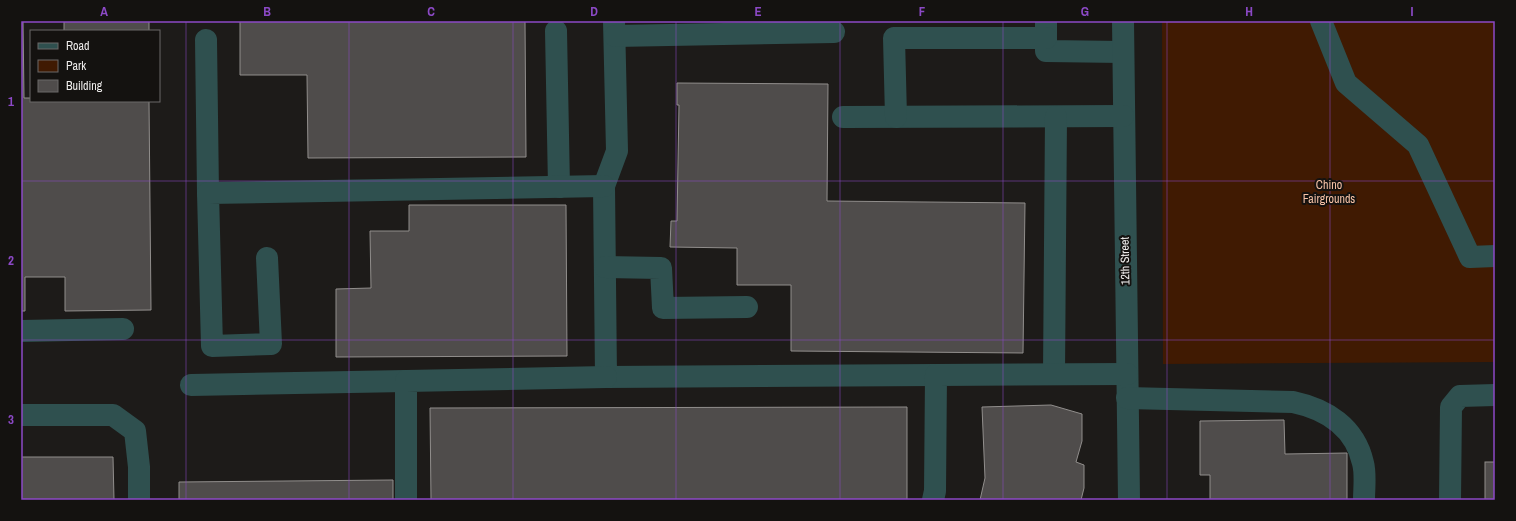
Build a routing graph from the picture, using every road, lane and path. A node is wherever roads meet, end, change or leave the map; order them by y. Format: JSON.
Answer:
{"nodes":[{"id":1,"x":1123,"y":21,"type":"edge"},
{"id":2,"x":1321,"y":21,"type":"edge"},
{"id":3,"x":615,"y":29,"type":"edge"},
{"id":4,"x":1046,"y":29,"type":"edge"},
{"id":5,"x":556,"y":31,"type":"dead end"},
{"id":6,"x":834,"y":32,"type":"dead end"},
{"id":7,"x":206,"y":40,"type":"dead end"},
{"id":8,"x":1124,"y":52,"type":"junction"},
{"id":9,"x":1123,"y":116,"type":"junction"},
{"id":10,"x":843,"y":117,"type":"dead end"},
{"id":11,"x":896,"y":117,"type":"junction"},
{"id":12,"x":1056,"y":117,"type":"junction"},
{"id":13,"x":604,"y":186,"type":"junction"},
{"id":14,"x":559,"y":187,"type":"junction"},
{"id":15,"x":208,"y":193,"type":"junction"},
{"id":16,"x":1495,"y":256,"type":"edge"},
{"id":17,"x":267,"y":258,"type":"dead end"},
{"id":18,"x":605,"y":267,"type":"junction"},
{"id":19,"x":747,"y":307,"type":"dead end"},
{"id":20,"x":123,"y":329,"type":"dead end"},
{"id":21,"x":21,"y":331,"type":"edge"},
{"id":22,"x":1054,"y":374,"type":"junction"},
{"id":23,"x":1127,"y":374,"type":"junction"},
{"id":24,"x":936,"y":375,"type":"junction"},
{"id":25,"x":606,"y":377,"type":"junction"},
{"id":26,"x":406,"y":381,"type":"junction"},
{"id":27,"x":191,"y":385,"type":"dead end"},
{"id":28,"x":1495,"y":395,"type":"edge"},
{"id":29,"x":1127,"y":398,"type":"junction"},
{"id":30,"x":21,"y":415,"type":"edge"},
{"id":31,"x":139,"y":500,"type":"edge"},
{"id":32,"x":406,"y":500,"type":"edge"},
{"id":33,"x":933,"y":500,"type":"edge"},
{"id":34,"x":1129,"y":500,"type":"edge"},
{"id":35,"x":1364,"y":500,"type":"edge"},
{"id":36,"x":1450,"y":500,"type":"edge"}],
"edges":[{"from":1,"to":8,"type":"street","name":"12th Street"},
{"from":2,"to":16,"type":"street"},
{"from":3,"to":6,"type":"street"},
{"from":3,"to":13,"type":"street"},
{"from":4,"to":8,"type":"street"},
{"from":4,"to":11,"type":"street"},
{"from":5,"to":14,"type":"street"},
{"from":7,"to":15,"type":"street"},
{"from":8,"to":9,"type":"street","name":"12th Street"},
{"from":9,"to":12,"type":"street"},
{"from":9,"to":23,"type":"street","name":"12th Street"},
{"from":10,"to":11,"type":"street"},
{"from":11,"to":12,"type":"street"},
{"from":12,"to":22,"type":"street"},
{"from":13,"to":14,"type":"street"},
{"from":13,"to":18,"type":"street"},
{"from":14,"to":15,"type":"street"},
{"from":15,"to":17,"type":"street"},
{"from":18,"to":19,"type":"street"},
{"from":18,"to":25,"type":"street"},
{"from":20,"to":21,"type":"street"},
{"from":22,"to":23,"type":"street"},
{"from":22,"to":24,"type":"street"},
{"from":23,"to":29,"type":"street","name":"12th Street"},
{"from":24,"to":25,"type":"street"},
{"from":24,"to":33,"type":"street"},
{"from":25,"to":26,"type":"street"},
{"from":26,"to":27,"type":"street"},
{"from":26,"to":32,"type":"street"},
{"from":28,"to":36,"type":"street"},
{"from":29,"to":34,"type":"street","name":"12th Street"},
{"from":29,"to":35,"type":"street"},
{"from":30,"to":31,"type":"street"}]}
